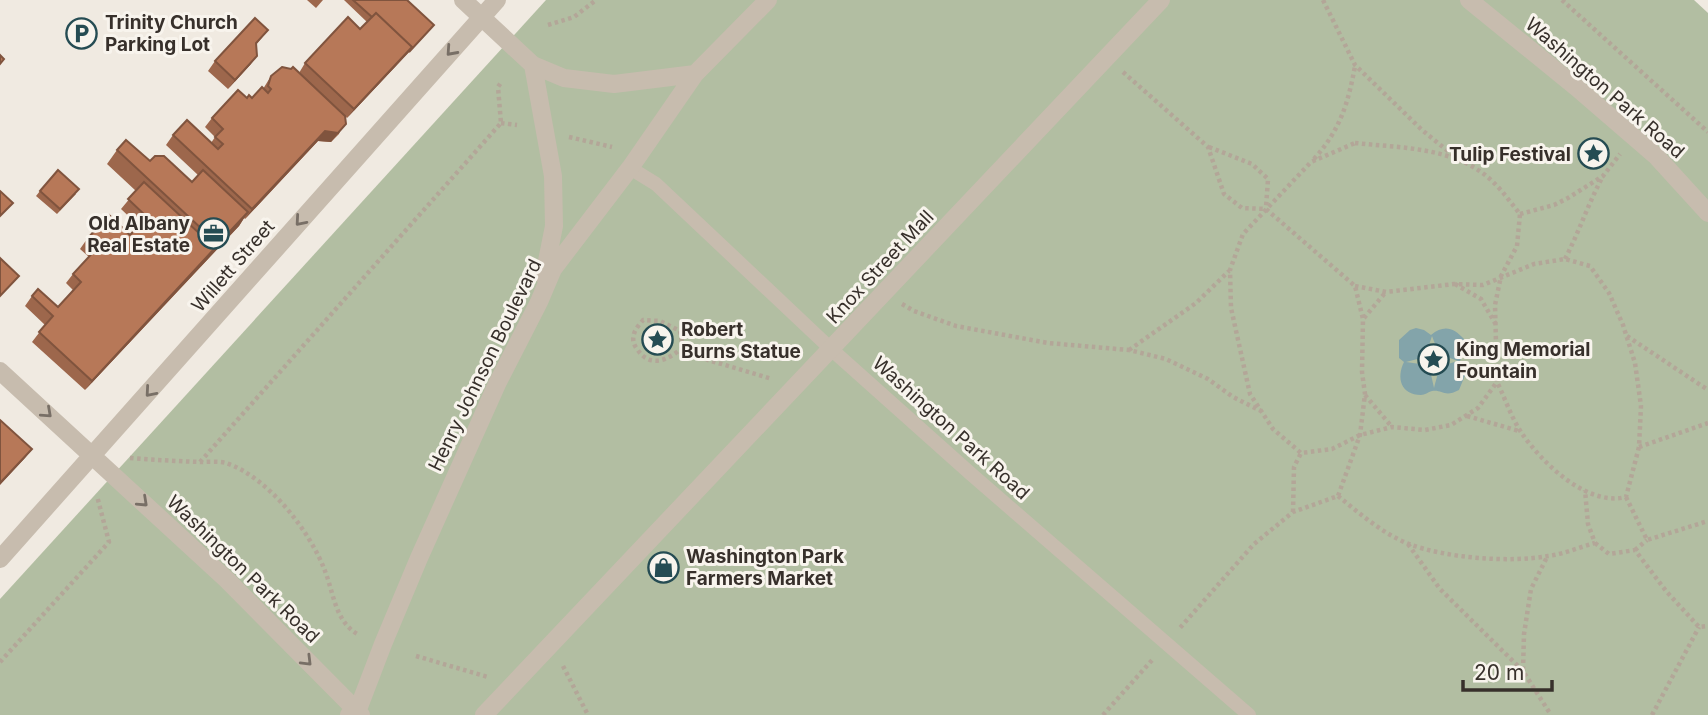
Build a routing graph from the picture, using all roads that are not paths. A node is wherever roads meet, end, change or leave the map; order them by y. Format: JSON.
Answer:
{"nodes":[{"id":1,"x":463,"y":0,"type":"edge"},
{"id":2,"x":497,"y":0,"type":"edge"},
{"id":3,"x":768,"y":0,"type":"edge"},
{"id":4,"x":1161,"y":0,"type":"edge"},
{"id":5,"x":1469,"y":0,"type":"edge"},
{"id":6,"x":481,"y":17,"type":"junction"},
{"id":7,"x":533,"y":65,"type":"junction"},
{"id":8,"x":695,"y":74,"type":"junction"},
{"id":9,"x":630,"y":168,"type":"junction"},
{"id":10,"x":1708,"y":213,"type":"edge"},
{"id":11,"x":539,"y":302,"type":"junction"},
{"id":12,"x":831,"y":349,"type":"junction"},
{"id":13,"x":0,"y":371,"type":"edge"},
{"id":14,"x":93,"y":456,"type":"junction"},
{"id":15,"x":0,"y":559,"type":"edge"},
{"id":16,"x":356,"y":714,"type":"edge"},
{"id":17,"x":484,"y":715,"type":"edge"},
{"id":18,"x":1248,"y":715,"type":"edge"}],
"edges":[{"from":1,"to":6,"type":"street"},
{"from":2,"to":6,"type":"street","name":"Willett Street"},
{"from":3,"to":8,"type":"street","name":"Henry Johnson Boulevard"},
{"from":4,"to":12,"type":"street","name":"Knox Street Mall"},
{"from":5,"to":10,"type":"street","name":"Washington Park Road"},
{"from":6,"to":7,"type":"street"},
{"from":6,"to":14,"type":"street","name":"Willett Street","one_way":true},
{"from":7,"to":8,"type":"street"},
{"from":7,"to":11,"type":"street"},
{"from":8,"to":9,"type":"street","name":"Henry Johnson Boulevard"},
{"from":9,"to":11,"type":"street","name":"Henry Johnson Boulevard"},
{"from":9,"to":12,"type":"lane","name":"Washington Park Road"},
{"from":11,"to":16,"type":"street","name":"Henry Johnson Boulevard"},
{"from":12,"to":17,"type":"street","name":"Knox Street Mall"},
{"from":12,"to":18,"type":"lane","name":"Washington Park Road"},
{"from":13,"to":14,"type":"street","name":"Washington Park Road","one_way":true},
{"from":14,"to":15,"type":"street","name":"Willett Street"},
{"from":14,"to":16,"type":"street","name":"Washington Park Road","one_way":true}]}
